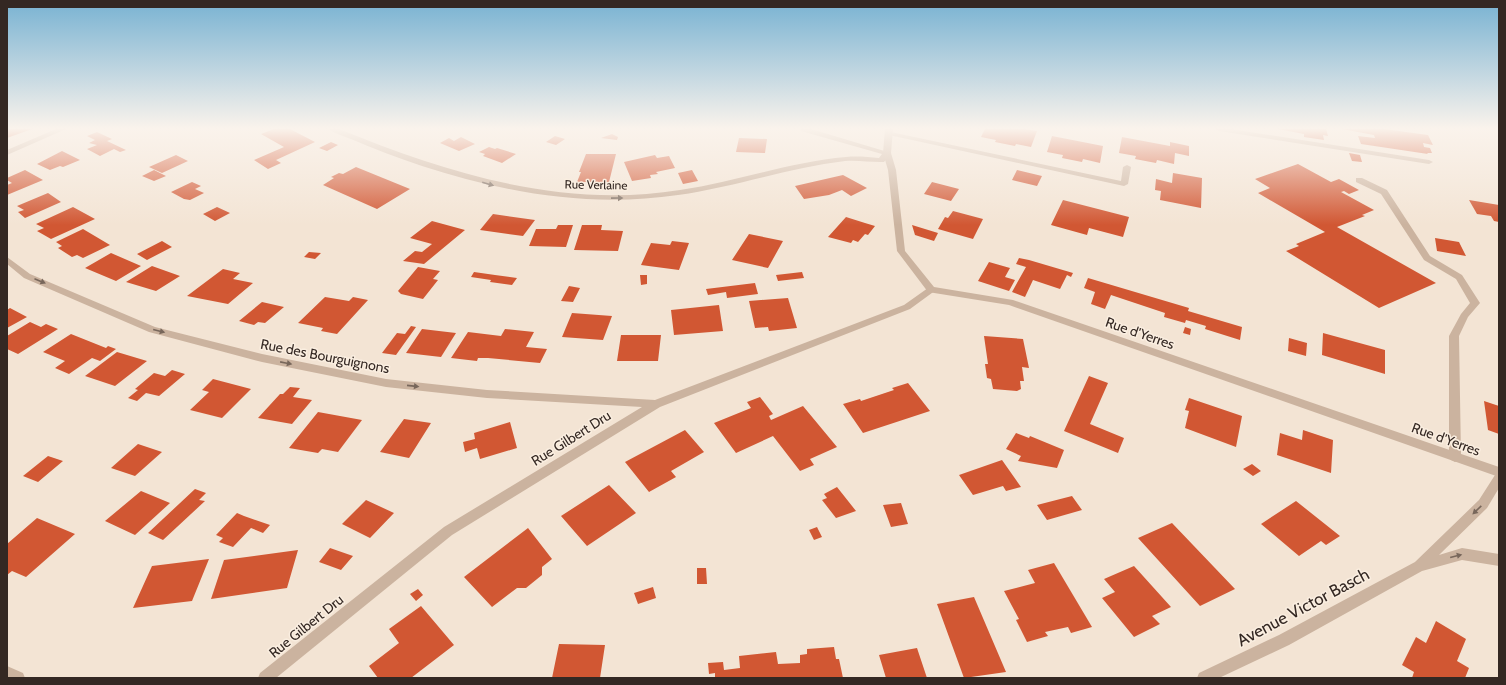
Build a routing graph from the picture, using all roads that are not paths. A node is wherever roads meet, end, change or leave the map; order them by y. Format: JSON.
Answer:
{"nodes":[{"id":1,"x":418,"y":161,"type":"edge"},
{"id":2,"x":836,"y":161,"type":"edge"},
{"id":3,"x":889,"y":161,"type":"edge"},
{"id":4,"x":1022,"y":161,"type":"edge"},
{"id":5,"x":1421,"y":161,"type":"edge"},
{"id":6,"x":1428,"y":162,"type":"dead end"},
{"id":7,"x":1127,"y":167,"type":"dead end"},
{"id":8,"x":1360,"y":180,"type":"dead end"},
{"id":9,"x":7,"y":260,"type":"edge"},
{"id":10,"x":931,"y":290,"type":"junction"},
{"id":11,"x":656,"y":404,"type":"junction"},
{"id":12,"x":1455,"y":457,"type":"junction"},
{"id":13,"x":1499,"y":472,"type":"edge"},
{"id":14,"x":1499,"y":478,"type":"edge"},
{"id":15,"x":1499,"y":560,"type":"edge"},
{"id":16,"x":1419,"y":566,"type":"junction"},
{"id":17,"x":7,"y":672,"type":"edge"},
{"id":18,"x":18,"y":678,"type":"edge"},
{"id":19,"x":265,"y":678,"type":"edge"},
{"id":20,"x":1204,"y":678,"type":"edge"}],
"edges":[{"from":1,"to":2,"type":"street","name":"Rue Verlaine","one_way":true},
{"from":3,"to":10,"type":"street"},
{"from":4,"to":7,"type":"street"},
{"from":5,"to":6,"type":"street"},
{"from":8,"to":12,"type":"street"},
{"from":9,"to":11,"type":"street","name":"Rue des Bourguignons","one_way":true},
{"from":10,"to":11,"type":"street","name":"Rue Gilbert Dru"},
{"from":10,"to":12,"type":"street","name":"Rue d'Yerres"},
{"from":11,"to":19,"type":"street","name":"Rue Gilbert Dru"},
{"from":12,"to":13,"type":"street","name":"Rue d'Yerres"},
{"from":14,"to":16,"type":"street","name":"Avenue Victor Basch","one_way":true},
{"from":16,"to":15,"type":"street","name":"Avenue Victor Basch","one_way":true},
{"from":16,"to":20,"type":"street","name":"Avenue Victor Basch"},
{"from":17,"to":18,"type":"street"}]}
